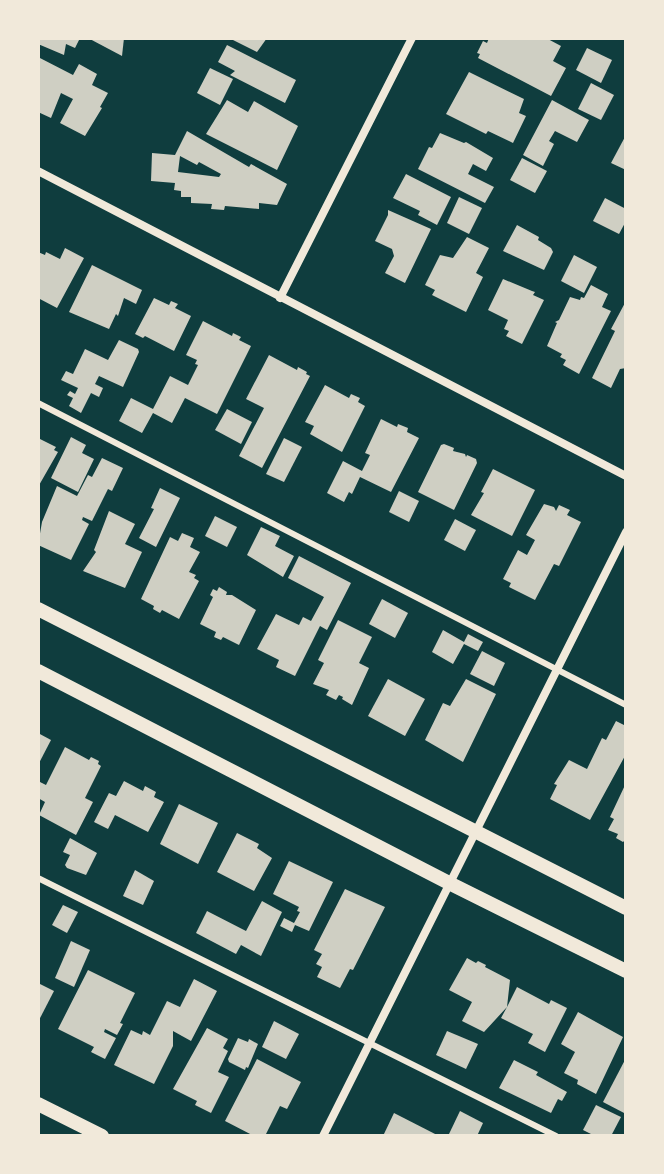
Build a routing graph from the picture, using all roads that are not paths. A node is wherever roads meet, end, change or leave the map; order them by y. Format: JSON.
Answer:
{"nodes":[{"id":1,"x":412,"y":38,"type":"edge"},
{"id":2,"x":38,"y":171,"type":"edge"},
{"id":3,"x":280,"y":298,"type":"junction"},
{"id":4,"x":38,"y":403,"type":"edge"},
{"id":5,"x":626,"y":476,"type":"edge"},
{"id":6,"x":626,"y":532,"type":"edge"},
{"id":7,"x":38,"y":609,"type":"edge"},
{"id":8,"x":559,"y":670,"type":"junction"},
{"id":9,"x":38,"y":671,"type":"edge"},
{"id":10,"x":626,"y":705,"type":"edge"},
{"id":11,"x":477,"y":831,"type":"junction"},
{"id":12,"x":38,"y":878,"type":"edge"},
{"id":13,"x":451,"y":884,"type":"junction"},
{"id":14,"x":626,"y":908,"type":"edge"},
{"id":15,"x":626,"y":971,"type":"edge"},
{"id":16,"x":369,"y":1044,"type":"junction"},
{"id":17,"x":38,"y":1104,"type":"edge"},
{"id":18,"x":102,"y":1136,"type":"edge"},
{"id":19,"x":323,"y":1136,"type":"edge"},
{"id":20,"x":556,"y":1136,"type":"edge"}],
"edges":[{"from":1,"to":3,"type":"street"},
{"from":2,"to":3,"type":"street"},
{"from":3,"to":5,"type":"street"},
{"from":4,"to":8,"type":"lane"},
{"from":6,"to":8,"type":"street"},
{"from":7,"to":11,"type":"street"},
{"from":8,"to":10,"type":"lane"},
{"from":8,"to":11,"type":"street"},
{"from":9,"to":13,"type":"street"},
{"from":11,"to":13,"type":"street"},
{"from":11,"to":14,"type":"street"},
{"from":12,"to":16,"type":"lane"},
{"from":13,"to":15,"type":"street"},
{"from":13,"to":16,"type":"street"},
{"from":16,"to":19,"type":"street"},
{"from":16,"to":20,"type":"lane"},
{"from":17,"to":18,"type":"street"}]}
